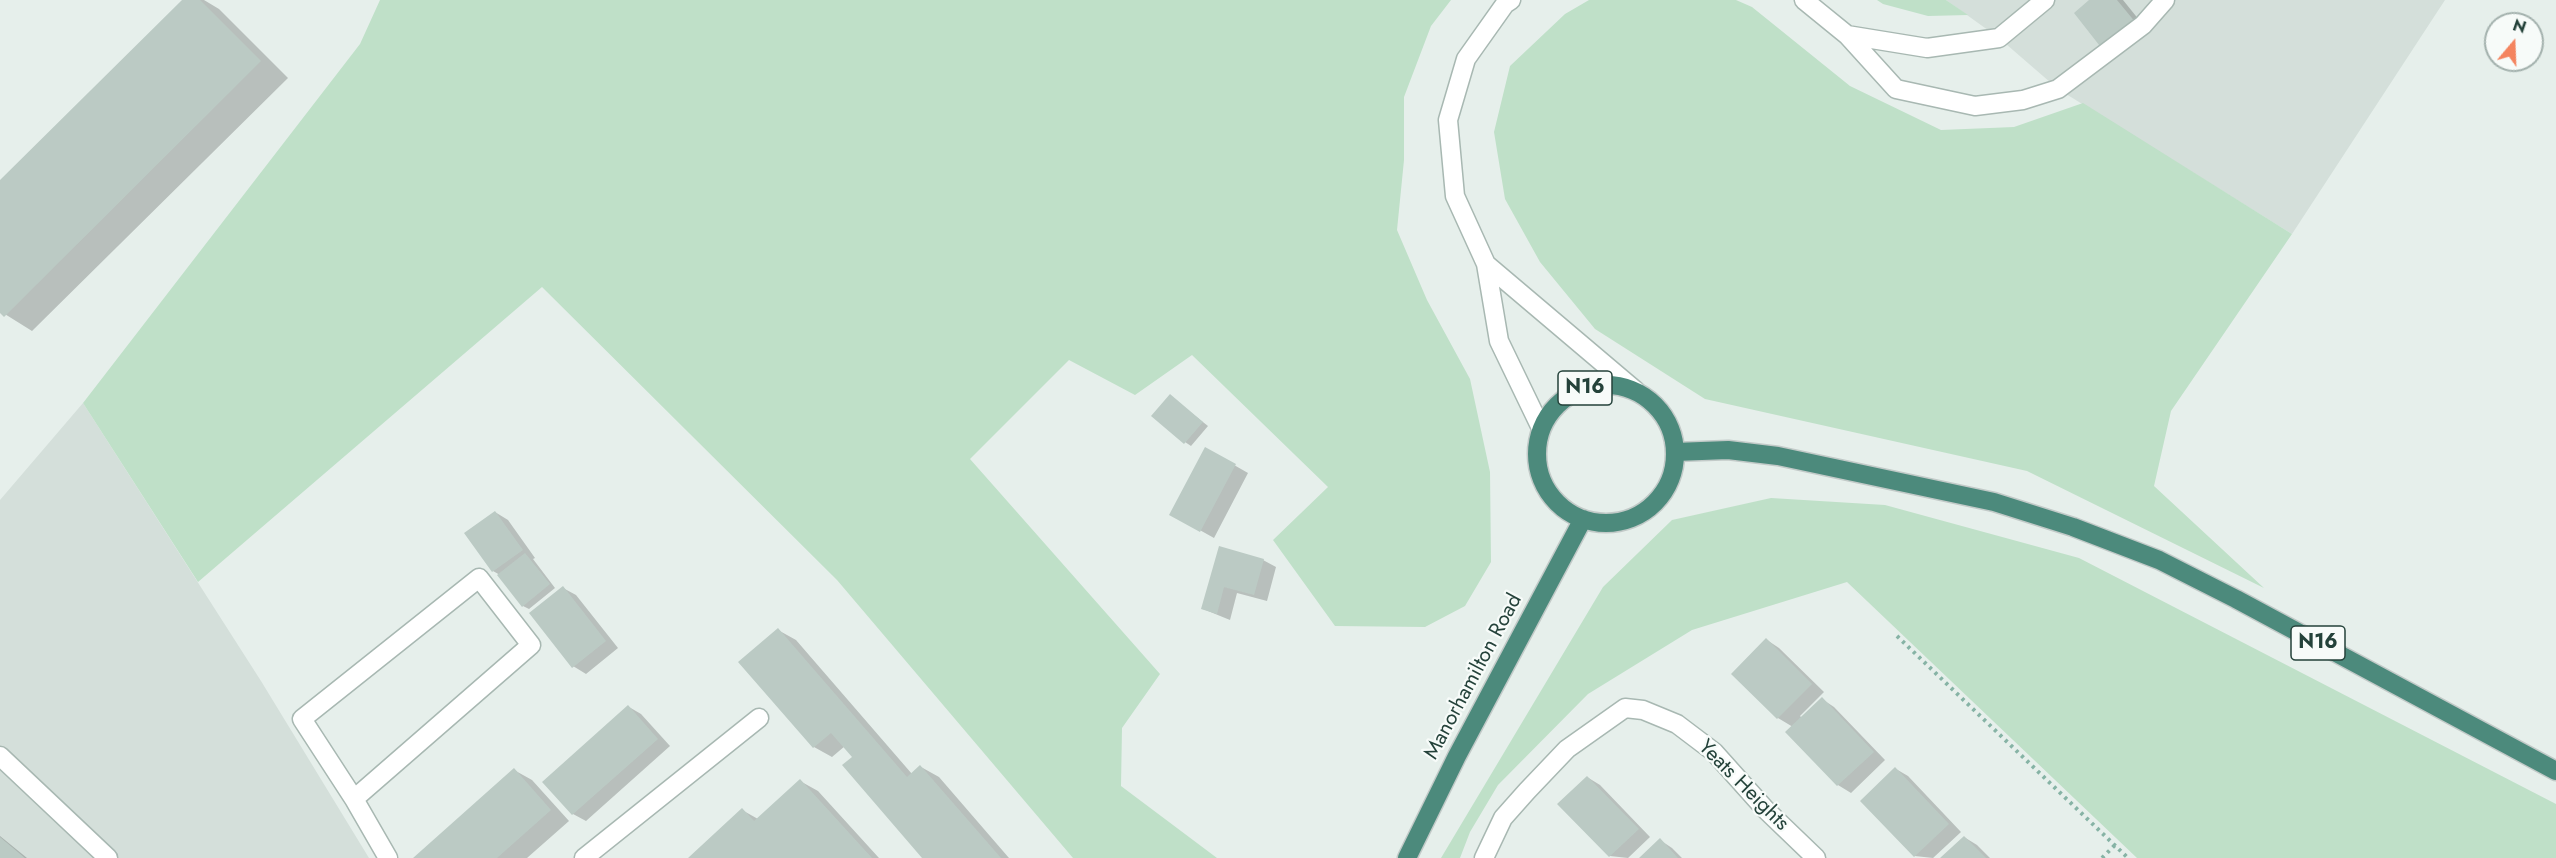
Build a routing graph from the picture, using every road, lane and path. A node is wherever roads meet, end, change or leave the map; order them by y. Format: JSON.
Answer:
{"nodes":[{"id":1,"x":1511,"y":0,"type":"edge"},
{"id":2,"x":1804,"y":0,"type":"edge"},
{"id":3,"x":2045,"y":0,"type":"edge"},
{"id":4,"x":2165,"y":0,"type":"edge"},
{"id":5,"x":1847,"y":35,"type":"junction"},
{"id":6,"x":1485,"y":264,"type":"junction"},
{"id":7,"x":1636,"y":391,"type":"junction"},
{"id":8,"x":1541,"y":428,"type":"junction"},
{"id":9,"x":1675,"y":452,"type":"junction"},
{"id":10,"x":1583,"y":519,"type":"junction"},
{"id":11,"x":1897,"y":636,"type":"dead end"},
{"id":12,"x":759,"y":718,"type":"dead end"},
{"id":13,"x":0,"y":756,"type":"edge"},
{"id":14,"x":2556,"y":771,"type":"edge"},
{"id":15,"x":354,"y":799,"type":"junction"},
{"id":16,"x":2115,"y":845,"type":"junction"},
{"id":17,"x":108,"y":858,"type":"edge"},
{"id":18,"x":388,"y":858,"type":"edge"},
{"id":19,"x":584,"y":858,"type":"edge"},
{"id":20,"x":1407,"y":858,"type":"edge"},
{"id":21,"x":1484,"y":858,"type":"edge"},
{"id":22,"x":1816,"y":858,"type":"edge"},
{"id":23,"x":2102,"y":858,"type":"edge"},
{"id":24,"x":2128,"y":858,"type":"edge"}],
"edges":[{"from":1,"to":6,"type":"street"},
{"from":2,"to":5,"type":"street"},
{"from":3,"to":5,"type":"street"},
{"from":4,"to":5,"type":"street"},
{"from":6,"to":7,"type":"street"},
{"from":6,"to":8,"type":"street"},
{"from":7,"to":8,"type":"highway","number":"N16"},
{"from":7,"to":9,"type":"highway","number":"N16"},
{"from":8,"to":10,"type":"highway","number":"N16"},
{"from":9,"to":10,"type":"highway","number":"N16"},
{"from":9,"to":14,"type":"highway","number":"N16"},
{"from":10,"to":20,"type":"highway","name":"Manorhamilton Road"},
{"from":11,"to":16,"type":"path"},
{"from":12,"to":19,"type":"street"},
{"from":13,"to":17,"type":"street"},
{"from":15,"to":15,"type":"street"},
{"from":15,"to":18,"type":"street"},
{"from":16,"to":23,"type":"path"},
{"from":16,"to":24,"type":"path"},
{"from":21,"to":22,"type":"street","name":"Yeats Heights"}]}
